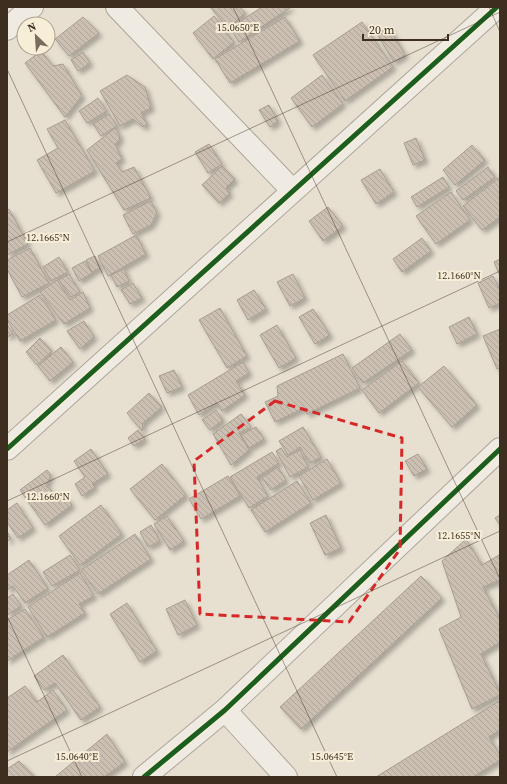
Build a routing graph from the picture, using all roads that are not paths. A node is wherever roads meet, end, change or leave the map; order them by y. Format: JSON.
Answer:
{"nodes":[{"id":1,"x":32,"y":7,"type":"edge"},
{"id":2,"x":117,"y":7,"type":"edge"},
{"id":3,"x":497,"y":7,"type":"edge"},
{"id":4,"x":7,"y":29,"type":"edge"},
{"id":5,"x":293,"y":191,"type":"junction"},
{"id":6,"x":7,"y":449,"type":"edge"},
{"id":7,"x":500,"y":450,"type":"edge"},
{"id":8,"x":225,"y":710,"type":"junction"},
{"id":9,"x":144,"y":777,"type":"edge"},
{"id":10,"x":286,"y":777,"type":"edge"}],
"edges":[{"from":1,"to":4,"type":"street"},
{"from":2,"to":5,"type":"street"},
{"from":3,"to":5,"type":"street"},
{"from":5,"to":6,"type":"street"},
{"from":7,"to":8,"type":"street"},
{"from":8,"to":9,"type":"street"},
{"from":8,"to":10,"type":"street"}]}
